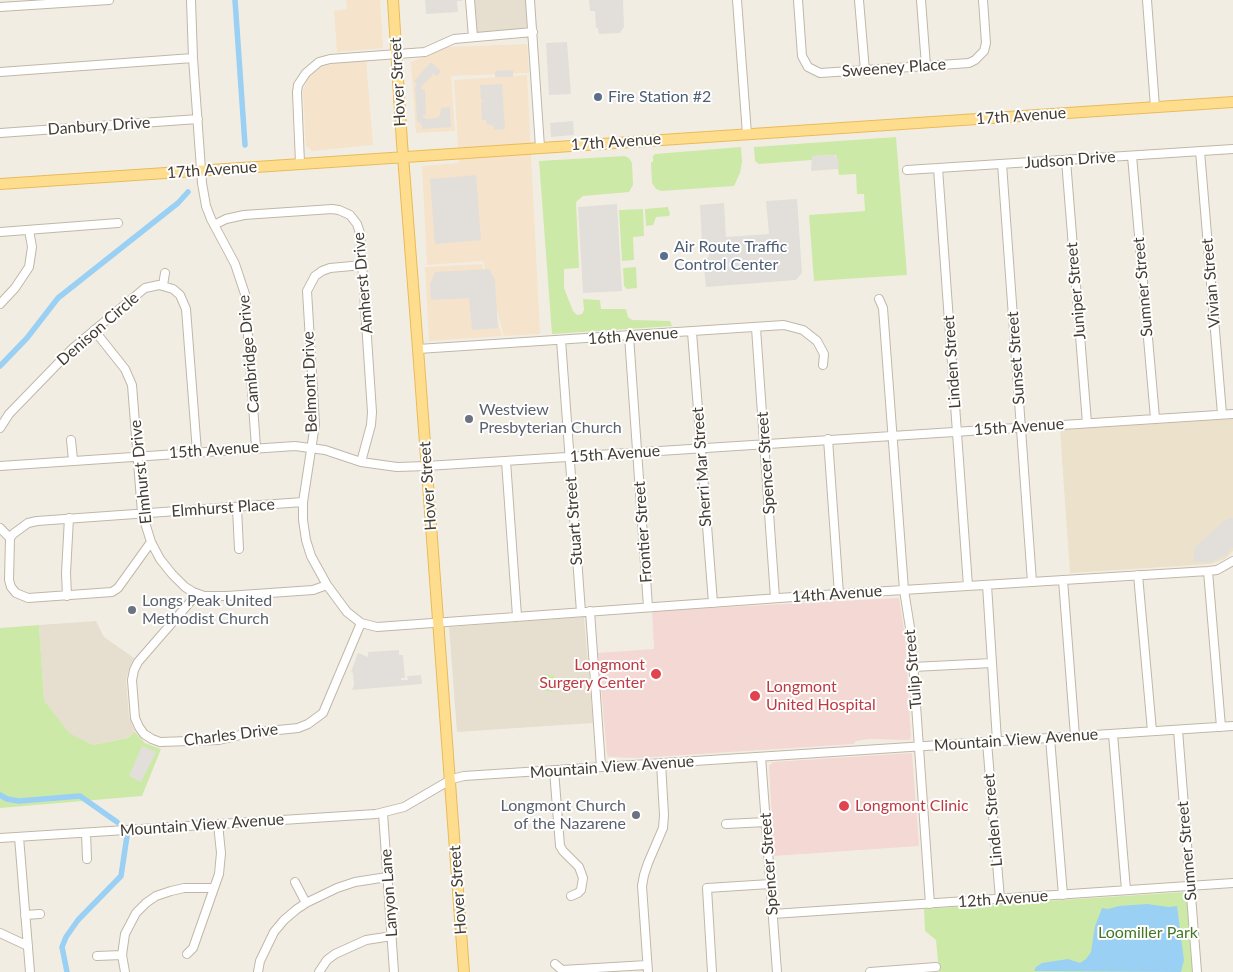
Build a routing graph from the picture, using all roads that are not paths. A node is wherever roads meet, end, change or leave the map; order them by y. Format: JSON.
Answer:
{"nodes":[{"id":1,"x":109,"y":0,"type":"edge"},
{"id":2,"x":191,"y":0,"type":"edge"},
{"id":3,"x":393,"y":0,"type":"edge"},
{"id":4,"x":470,"y":0,"type":"edge"},
{"id":5,"x":530,"y":0,"type":"edge"},
{"id":6,"x":737,"y":0,"type":"edge"},
{"id":7,"x":798,"y":0,"type":"edge"},
{"id":8,"x":859,"y":0,"type":"edge"},
{"id":9,"x":921,"y":0,"type":"edge"},
{"id":10,"x":983,"y":0,"type":"edge"},
{"id":11,"x":1147,"y":0,"type":"edge"},
{"id":12,"x":0,"y":7,"type":"edge"},
{"id":13,"x":533,"y":32,"type":"junction"},
{"id":14,"x":473,"y":37,"type":"junction"},
{"id":15,"x":397,"y":53,"type":"junction"},
{"id":16,"x":194,"y":58,"type":"junction"},
{"id":17,"x":926,"y":66,"type":"junction"},
{"id":18,"x":865,"y":71,"type":"junction"},
{"id":19,"x":0,"y":72,"type":"edge"},
{"id":20,"x":1233,"y":102,"type":"edge"},
{"id":21,"x":1155,"y":107,"type":"junction"},
{"id":22,"x":198,"y":119,"type":"junction"},
{"id":23,"x":0,"y":133,"type":"edge"},
{"id":24,"x":747,"y":134,"type":"junction"},
{"id":25,"x":540,"y":147,"type":"junction"},
{"id":26,"x":1233,"y":149,"type":"edge"},
{"id":27,"x":1200,"y":151,"type":"junction"},
{"id":28,"x":403,"y":156,"type":"junction"},
{"id":29,"x":1132,"y":156,"type":"junction"},
{"id":30,"x":1066,"y":160,"type":"junction"},
{"id":31,"x":300,"y":164,"type":"junction"},
{"id":32,"x":1002,"y":164,"type":"junction"},
{"id":33,"x":938,"y":168,"type":"junction"},
{"id":34,"x":907,"y":170,"type":"dead end"},
{"id":35,"x":202,"y":171,"type":"junction"},
{"id":36,"x":0,"y":184,"type":"edge"},
{"id":37,"x":118,"y":223,"type":"dead end"},
{"id":38,"x":214,"y":225,"type":"junction"},
{"id":39,"x":29,"y":230,"type":"junction"},
{"id":40,"x":0,"y":232,"type":"edge"},
{"id":41,"x":362,"y":265,"type":"junction"},
{"id":42,"x":165,"y":273,"type":"dead end"},
{"id":43,"x":163,"y":286,"type":"junction"},
{"id":44,"x":879,"y":299,"type":"dead end"},
{"id":45,"x":0,"y":304,"type":"edge"},
{"id":46,"x":812,"y":325,"type":"dead end"},
{"id":47,"x":756,"y":328,"type":"junction"},
{"id":48,"x":94,"y":330,"type":"junction"},
{"id":49,"x":692,"y":332,"type":"junction"},
{"id":50,"x":807,"y":333,"type":"junction"},
{"id":51,"x":629,"y":336,"type":"junction"},
{"id":52,"x":561,"y":340,"type":"junction"},
{"id":53,"x":418,"y":349,"type":"junction"},
{"id":54,"x":823,"y":365,"type":"dead end"},
{"id":55,"x":1222,"y":414,"type":"junction"},
{"id":56,"x":1233,"y":414,"type":"edge"},
{"id":57,"x":1155,"y":418,"type":"junction"},
{"id":58,"x":1087,"y":422,"type":"junction"},
{"id":59,"x":1021,"y":427,"type":"junction"},
{"id":60,"x":0,"y":428,"type":"edge"},
{"id":61,"x":957,"y":431,"type":"junction"},
{"id":62,"x":892,"y":435,"type":"junction"},
{"id":63,"x":71,"y":440,"type":"dead end"},
{"id":64,"x":828,"y":440,"type":"junction"},
{"id":65,"x":765,"y":444,"type":"junction"},
{"id":66,"x":256,"y":447,"type":"junction"},
{"id":67,"x":312,"y":448,"type":"junction"},
{"id":68,"x":701,"y":448,"type":"junction"},
{"id":69,"x":196,"y":452,"type":"junction"},
{"id":70,"x":637,"y":452,"type":"junction"},
{"id":71,"x":138,"y":456,"type":"junction"},
{"id":72,"x":570,"y":457,"type":"junction"},
{"id":73,"x":73,"y":460,"type":"junction"},
{"id":74,"x":506,"y":461,"type":"junction"},
{"id":75,"x":361,"y":462,"type":"junction"},
{"id":76,"x":0,"y":466,"type":"edge"},
{"id":77,"x":427,"y":466,"type":"junction"},
{"id":78,"x":303,"y":502,"type":"junction"},
{"id":79,"x":236,"y":508,"type":"junction"},
{"id":80,"x":142,"y":513,"type":"junction"},
{"id":81,"x":69,"y":518,"type":"junction"},
{"id":82,"x":0,"y":528,"type":"edge"},
{"id":83,"x":10,"y":538,"type":"junction"},
{"id":84,"x":151,"y":542,"type":"junction"},
{"id":85,"x":239,"y":549,"type":"dead end"},
{"id":86,"x":1233,"y":561,"type":"edge"},
{"id":87,"x":1208,"y":571,"type":"junction"},
{"id":88,"x":1138,"y":575,"type":"junction"},
{"id":89,"x":1063,"y":580,"type":"junction"},
{"id":90,"x":1032,"y":582,"type":"junction"},
{"id":91,"x":327,"y":585,"type":"junction"},
{"id":92,"x":987,"y":585,"type":"junction"},
{"id":93,"x":968,"y":586,"type":"junction"},
{"id":94,"x":904,"y":590,"type":"junction"},
{"id":95,"x":197,"y":594,"type":"junction"},
{"id":96,"x":839,"y":594,"type":"junction"},
{"id":97,"x":67,"y":596,"type":"junction"},
{"id":98,"x":776,"y":598,"type":"junction"},
{"id":99,"x":712,"y":603,"type":"junction"},
{"id":100,"x":648,"y":607,"type":"junction"},
{"id":101,"x":590,"y":611,"type":"junction"},
{"id":102,"x":581,"y":612,"type":"junction"},
{"id":103,"x":517,"y":616,"type":"junction"},
{"id":104,"x":438,"y":622,"type":"junction"},
{"id":105,"x":361,"y":623,"type":"junction"},
{"id":106,"x":992,"y":663,"type":"junction"},
{"id":107,"x":913,"y":667,"type":"junction"},
{"id":108,"x":1233,"y":726,"type":"edge"},
{"id":109,"x":1221,"y":727,"type":"junction"},
{"id":110,"x":1178,"y":730,"type":"junction"},
{"id":111,"x":1152,"y":731,"type":"junction"},
{"id":112,"x":1114,"y":734,"type":"junction"},
{"id":113,"x":1075,"y":736,"type":"junction"},
{"id":114,"x":1050,"y":738,"type":"junction"},
{"id":115,"x":998,"y":741,"type":"junction"},
{"id":116,"x":987,"y":742,"type":"junction"},
{"id":117,"x":918,"y":746,"type":"junction"},
{"id":118,"x":762,"y":757,"type":"junction"},
{"id":119,"x":660,"y":763,"type":"junction"},
{"id":120,"x":601,"y":767,"type":"junction"},
{"id":121,"x":554,"y":770,"type":"junction"},
{"id":122,"x":450,"y":781,"type":"junction"},
{"id":123,"x":383,"y":813,"type":"junction"},
{"id":124,"x":766,"y":822,"type":"junction"},
{"id":125,"x":218,"y":824,"type":"junction"},
{"id":126,"x":726,"y":824,"type":"dead end"},
{"id":127,"x":86,"y":833,"type":"junction"},
{"id":128,"x":19,"y":837,"type":"junction"},
{"id":129,"x":0,"y":838,"type":"edge"},
{"id":130,"x":87,"y":859,"type":"dead end"},
{"id":131,"x":387,"y":877,"type":"junction"},
{"id":132,"x":295,"y":882,"type":"dead end"},
{"id":133,"x":1233,"y":883,"type":"edge"},
{"id":134,"x":770,"y":884,"type":"junction"},
{"id":135,"x":1190,"y":886,"type":"junction"},
{"id":136,"x":214,"y":888,"type":"junction"},
{"id":137,"x":1126,"y":890,"type":"junction"},
{"id":138,"x":1063,"y":895,"type":"junction"},
{"id":139,"x":571,"y":896,"type":"dead end"},
{"id":140,"x":1000,"y":899,"type":"junction"},
{"id":141,"x":306,"y":903,"type":"junction"},
{"id":142,"x":930,"y":904,"type":"junction"},
{"id":143,"x":40,"y":914,"type":"dead end"},
{"id":144,"x":773,"y":914,"type":"junction"},
{"id":145,"x":25,"y":915,"type":"junction"},
{"id":146,"x":0,"y":933,"type":"edge"},
{"id":147,"x":392,"y":936,"type":"junction"},
{"id":148,"x":28,"y":946,"type":"junction"},
{"id":149,"x":187,"y":954,"type":"dead end"},
{"id":150,"x":122,"y":955,"type":"junction"},
{"id":151,"x":98,"y":956,"type":"dead end"},
{"id":152,"x":555,"y":964,"type":"dead end"},
{"id":153,"x":936,"y":967,"type":"dead end"},
{"id":154,"x":648,"y":968,"type":"edge"},
{"id":155,"x":905,"y":971,"type":"edge"},
{"id":156,"x":30,"y":972,"type":"edge"},
{"id":157,"x":125,"y":972,"type":"edge"},
{"id":158,"x":258,"y":972,"type":"edge"},
{"id":159,"x":319,"y":972,"type":"edge"},
{"id":160,"x":394,"y":972,"type":"edge"},
{"id":161,"x":464,"y":972,"type":"edge"},
{"id":162,"x":712,"y":972,"type":"edge"},
{"id":163,"x":777,"y":972,"type":"edge"},
{"id":164,"x":870,"y":972,"type":"edge"},
{"id":165,"x":1198,"y":972,"type":"edge"}],
"edges":[{"from":1,"to":12,"type":"street"},
{"from":2,"to":16,"type":"street","name":"Cambridge Drive"},
{"from":3,"to":15,"type":"main road","name":"Hover Street"},
{"from":4,"to":14,"type":"street"},
{"from":5,"to":13,"type":"street"},
{"from":6,"to":24,"type":"street"},
{"from":7,"to":18,"type":"street","name":"Sweeney Place"},
{"from":8,"to":18,"type":"street"},
{"from":9,"to":17,"type":"street"},
{"from":10,"to":17,"type":"street","name":"Sweeney Place"},
{"from":11,"to":21,"type":"street"},
{"from":13,"to":14,"type":"street"},
{"from":13,"to":25,"type":"street"},
{"from":14,"to":15,"type":"street"},
{"from":15,"to":28,"type":"main road","name":"Hover Street"},
{"from":15,"to":31,"type":"street"},
{"from":16,"to":19,"type":"street"},
{"from":16,"to":22,"type":"street","name":"Cambridge Drive"},
{"from":17,"to":18,"type":"street","name":"Sweeney Place"},
{"from":20,"to":21,"type":"main road","name":"17th Avenue"},
{"from":21,"to":24,"type":"main road","name":"17th Avenue"},
{"from":22,"to":23,"type":"street","name":"Danbury Drive"},
{"from":22,"to":35,"type":"street","name":"Cambridge Drive"},
{"from":24,"to":25,"type":"main road","name":"17th Avenue"},
{"from":25,"to":28,"type":"main road","name":"17th Avenue"},
{"from":26,"to":27,"type":"street","name":"Judson Drive"},
{"from":27,"to":29,"type":"street","name":"Judson Drive"},
{"from":27,"to":55,"type":"street","name":"Vivian Street"},
{"from":28,"to":31,"type":"main road","name":"17th Avenue"},
{"from":28,"to":53,"type":"main road","name":"Hover Street"},
{"from":29,"to":30,"type":"street","name":"Judson Drive"},
{"from":29,"to":57,"type":"street","name":"Sumner Street"},
{"from":30,"to":32,"type":"street","name":"Judson Drive"},
{"from":30,"to":58,"type":"street","name":"Juniper Street"},
{"from":31,"to":35,"type":"main road","name":"17th Avenue"},
{"from":32,"to":33,"type":"street","name":"Judson Drive"},
{"from":32,"to":59,"type":"street","name":"Sunset Street"},
{"from":33,"to":34,"type":"street","name":"Judson Drive"},
{"from":33,"to":61,"type":"street","name":"Linden Street"},
{"from":35,"to":36,"type":"main road","name":"17th Avenue"},
{"from":35,"to":38,"type":"street","name":"Cambridge Drive"},
{"from":37,"to":39,"type":"street"},
{"from":38,"to":41,"type":"street","name":"Amherst Drive"},
{"from":38,"to":66,"type":"street","name":"Cambridge Drive"},
{"from":39,"to":40,"type":"street"},
{"from":39,"to":45,"type":"street"},
{"from":41,"to":67,"type":"street","name":"Belmont Drive"},
{"from":41,"to":75,"type":"street","name":"Amherst Drive"},
{"from":42,"to":43,"type":"street"},
{"from":43,"to":48,"type":"street","name":"Denison Circle"},
{"from":43,"to":69,"type":"street"},
{"from":44,"to":62,"type":"street","name":"Tulip Street"},
{"from":46,"to":50,"type":"street"},
{"from":47,"to":49,"type":"street","name":"16th Avenue"},
{"from":47,"to":50,"type":"street","name":"16th Avenue"},
{"from":47,"to":65,"type":"street","name":"Spencer Street"},
{"from":48,"to":60,"type":"street","name":"Denison Circle"},
{"from":48,"to":71,"type":"street","name":"Elmhurst Drive"},
{"from":49,"to":51,"type":"street","name":"16th Avenue"},
{"from":49,"to":68,"type":"street","name":"Sherri Mar Street"},
{"from":50,"to":54,"type":"street"},
{"from":51,"to":52,"type":"street","name":"16th Avenue"},
{"from":51,"to":70,"type":"street","name":"Frontier Street"},
{"from":52,"to":53,"type":"street","name":"16th Avenue"},
{"from":52,"to":72,"type":"street","name":"Stuart Street"},
{"from":53,"to":77,"type":"main road","name":"Hover Street"},
{"from":55,"to":56,"type":"street","name":"15th Avenue"},
{"from":55,"to":57,"type":"street","name":"15th Avenue"},
{"from":57,"to":58,"type":"street","name":"15th Avenue"},
{"from":58,"to":59,"type":"street","name":"15th Avenue"},
{"from":59,"to":61,"type":"street","name":"15th Avenue"},
{"from":59,"to":90,"type":"street","name":"Sunset Street"},
{"from":61,"to":62,"type":"street","name":"15th Avenue"},
{"from":61,"to":93,"type":"street","name":"Linden Street"},
{"from":62,"to":64,"type":"street","name":"15th Avenue"},
{"from":62,"to":94,"type":"street","name":"Tulip Street"},
{"from":63,"to":73,"type":"street"},
{"from":64,"to":65,"type":"street","name":"15th Avenue"},
{"from":64,"to":96,"type":"street"},
{"from":65,"to":68,"type":"street","name":"15th Avenue"},
{"from":65,"to":98,"type":"street","name":"Spencer Street"},
{"from":66,"to":67,"type":"street","name":"15th Avenue"},
{"from":66,"to":69,"type":"street","name":"15th Avenue"},
{"from":67,"to":75,"type":"street","name":"15th Avenue"},
{"from":67,"to":78,"type":"street","name":"Belmont Drive"},
{"from":68,"to":70,"type":"street","name":"15th Avenue"},
{"from":68,"to":99,"type":"street","name":"Sherri Mar Street"},
{"from":69,"to":71,"type":"street","name":"15th Avenue"},
{"from":70,"to":72,"type":"street","name":"15th Avenue"},
{"from":70,"to":100,"type":"street","name":"Frontier Street"},
{"from":71,"to":73,"type":"street","name":"15th Avenue"},
{"from":71,"to":80,"type":"street","name":"Elmhurst Drive"},
{"from":72,"to":74,"type":"street","name":"15th Avenue"},
{"from":72,"to":102,"type":"street","name":"Stuart Street"},
{"from":73,"to":76,"type":"street","name":"15th Avenue"},
{"from":74,"to":77,"type":"street","name":"15th Avenue"},
{"from":74,"to":103,"type":"street"},
{"from":75,"to":77,"type":"street","name":"15th Avenue"},
{"from":77,"to":104,"type":"main road","name":"Hover Street"},
{"from":78,"to":79,"type":"street","name":"Elmhurst Place"},
{"from":78,"to":91,"type":"street","name":"Belmont Drive"},
{"from":79,"to":80,"type":"street","name":"Elmhurst Place"},
{"from":79,"to":85,"type":"street"},
{"from":80,"to":81,"type":"street","name":"Elmhurst Place"},
{"from":80,"to":84,"type":"street","name":"Elmhurst Drive"},
{"from":81,"to":83,"type":"street","name":"Elmhurst Place"},
{"from":81,"to":97,"type":"street"},
{"from":82,"to":83,"type":"street"},
{"from":83,"to":97,"type":"street"},
{"from":84,"to":95,"type":"street","name":"Elmhurst Drive"},
{"from":84,"to":97,"type":"street"},
{"from":86,"to":87,"type":"street","name":"14th Avenue"},
{"from":87,"to":88,"type":"street","name":"14th Avenue"},
{"from":87,"to":109,"type":"street"},
{"from":88,"to":89,"type":"street","name":"14th Avenue"},
{"from":88,"to":111,"type":"street"},
{"from":89,"to":90,"type":"street","name":"14th Avenue"},
{"from":89,"to":113,"type":"street"},
{"from":90,"to":92,"type":"street","name":"14th Avenue"},
{"from":91,"to":95,"type":"street"},
{"from":91,"to":105,"type":"street","name":"Belmont Drive"},
{"from":92,"to":93,"type":"street","name":"14th Avenue"},
{"from":92,"to":106,"type":"street"},
{"from":93,"to":94,"type":"street","name":"14th Avenue"},
{"from":94,"to":96,"type":"street","name":"14th Avenue"},
{"from":94,"to":107,"type":"street","name":"Tulip Street"},
{"from":95,"to":105,"type":"street","name":"Charles Drive"},
{"from":96,"to":98,"type":"street","name":"14th Avenue"},
{"from":98,"to":99,"type":"street","name":"14th Avenue"},
{"from":99,"to":100,"type":"street","name":"14th Avenue"},
{"from":100,"to":101,"type":"street","name":"14th Avenue"},
{"from":101,"to":102,"type":"street","name":"14th Avenue"},
{"from":101,"to":120,"type":"street"},
{"from":102,"to":103,"type":"street","name":"14th Avenue"},
{"from":103,"to":104,"type":"street","name":"14th Avenue"},
{"from":104,"to":105,"type":"street"},
{"from":104,"to":122,"type":"main road","name":"Hover Street"},
{"from":106,"to":107,"type":"street"},
{"from":106,"to":115,"type":"street"},
{"from":107,"to":117,"type":"street","name":"Tulip Street"},
{"from":108,"to":109,"type":"street","name":"Mountain View Avenue"},
{"from":109,"to":110,"type":"street","name":"Mountain View Avenue"},
{"from":110,"to":111,"type":"street","name":"Mountain View Avenue"},
{"from":110,"to":135,"type":"street","name":"Sumner Street"},
{"from":111,"to":112,"type":"street","name":"Mountain View Avenue"},
{"from":112,"to":113,"type":"street","name":"Mountain View Avenue"},
{"from":112,"to":137,"type":"street"},
{"from":113,"to":114,"type":"street","name":"Mountain View Avenue"},
{"from":114,"to":115,"type":"street","name":"Mountain View Avenue"},
{"from":114,"to":138,"type":"street"},
{"from":115,"to":116,"type":"street","name":"Mountain View Avenue"},
{"from":116,"to":117,"type":"street","name":"Mountain View Avenue"},
{"from":116,"to":140,"type":"street","name":"Linden Street"},
{"from":117,"to":118,"type":"street","name":"Mountain View Avenue"},
{"from":117,"to":142,"type":"street","name":"Tulip Street"},
{"from":118,"to":119,"type":"street","name":"Mountain View Avenue"},
{"from":118,"to":124,"type":"street","name":"Spencer Street"},
{"from":119,"to":120,"type":"street","name":"Mountain View Avenue"},
{"from":119,"to":154,"type":"street"},
{"from":120,"to":121,"type":"street","name":"Mountain View Avenue"},
{"from":121,"to":122,"type":"street","name":"Mountain View Avenue"},
{"from":121,"to":139,"type":"street"},
{"from":122,"to":123,"type":"street","name":"Mountain View Avenue"},
{"from":122,"to":161,"type":"main road","name":"Hover Street"},
{"from":123,"to":125,"type":"street","name":"Mountain View Avenue"},
{"from":123,"to":131,"type":"street","name":"Lanyon Lane"},
{"from":124,"to":126,"type":"street"},
{"from":124,"to":134,"type":"street","name":"Spencer Street"},
{"from":125,"to":127,"type":"street","name":"Mountain View Avenue"},
{"from":125,"to":136,"type":"street"},
{"from":127,"to":128,"type":"street","name":"Mountain View Avenue"},
{"from":127,"to":130,"type":"street"},
{"from":128,"to":129,"type":"street","name":"Mountain View Avenue"},
{"from":128,"to":145,"type":"street"},
{"from":131,"to":141,"type":"street"},
{"from":131,"to":147,"type":"street","name":"Lanyon Lane"},
{"from":132,"to":141,"type":"street"},
{"from":133,"to":135,"type":"street","name":"12th Avenue"},
{"from":134,"to":144,"type":"street","name":"Spencer Street"},
{"from":134,"to":162,"type":"street"},
{"from":135,"to":137,"type":"street","name":"12th Avenue"},
{"from":135,"to":165,"type":"street","name":"Sumner Street"},
{"from":136,"to":149,"type":"street"},
{"from":136,"to":150,"type":"street"},
{"from":137,"to":138,"type":"street","name":"12th Avenue"},
{"from":138,"to":140,"type":"street","name":"12th Avenue"},
{"from":140,"to":142,"type":"street","name":"12th Avenue"},
{"from":141,"to":158,"type":"street"},
{"from":142,"to":144,"type":"street","name":"12th Avenue"},
{"from":143,"to":145,"type":"street"},
{"from":144,"to":163,"type":"street","name":"Spencer Street"},
{"from":145,"to":148,"type":"street"},
{"from":146,"to":148,"type":"street"},
{"from":147,"to":159,"type":"street"},
{"from":147,"to":160,"type":"street","name":"Lanyon Lane"},
{"from":148,"to":156,"type":"street"},
{"from":150,"to":151,"type":"street"},
{"from":150,"to":157,"type":"street"},
{"from":152,"to":154,"type":"street"},
{"from":153,"to":155,"type":"street"},
{"from":155,"to":164,"type":"street"}]}
